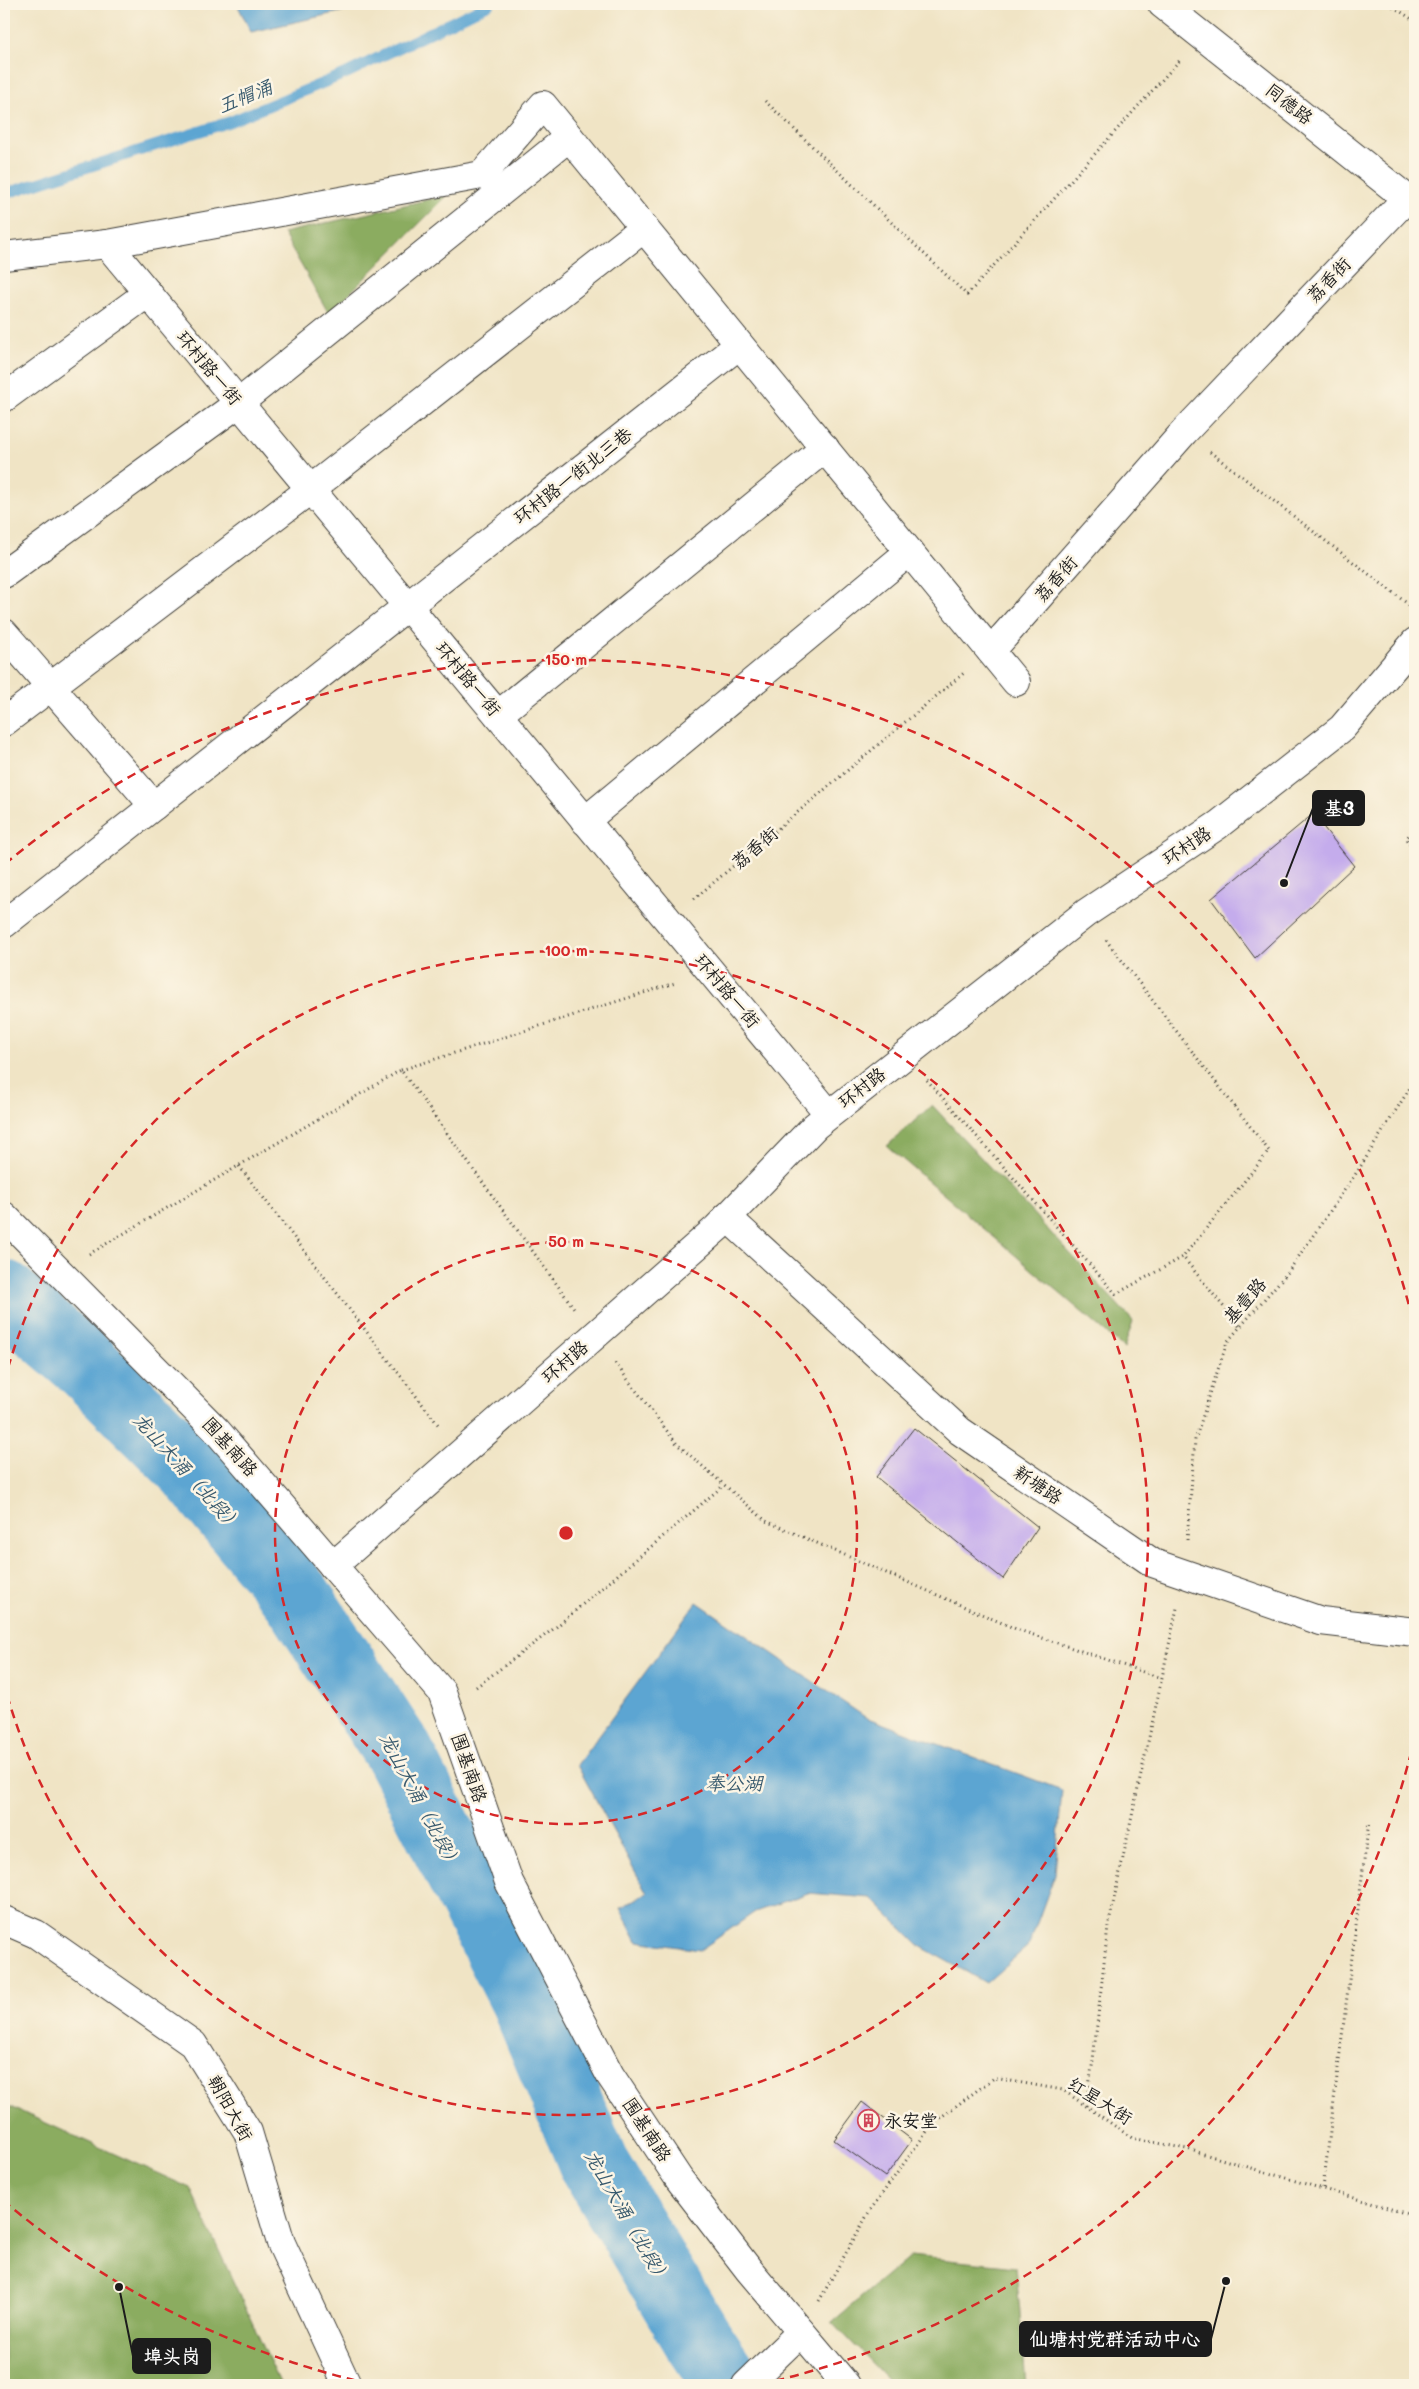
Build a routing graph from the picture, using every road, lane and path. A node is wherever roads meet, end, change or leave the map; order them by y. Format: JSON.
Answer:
{"nodes":[{"id":1,"x":1162,"y":4,"type":"edge"},
{"id":2,"x":1388,"y":4,"type":"edge"},
{"id":3,"x":1415,"y":21,"type":"edge"},
{"id":4,"x":1202,"y":36,"type":"junction"},
{"id":5,"x":765,"y":101,"type":"dead end"},
{"id":6,"x":569,"y":137,"type":"junction"},
{"id":7,"x":1411,"y":201,"type":"edge"},
{"id":8,"x":644,"y":228,"type":"junction"},
{"id":9,"x":107,"y":244,"type":"junction"},
{"id":10,"x":4,"y":256,"type":"edge"},
{"id":11,"x":148,"y":293,"type":"junction"},
{"id":12,"x":739,"y":345,"type":"junction"},
{"id":13,"x":4,"y":398,"type":"edge"},
{"id":14,"x":238,"y":403,"type":"junction"},
{"id":15,"x":1184,"y":432,"type":"junction"},
{"id":16,"x":825,"y":448,"type":"junction"},
{"id":17,"x":310,"y":489,"type":"junction"},
{"id":18,"x":909,"y":552,"type":"junction"},
{"id":19,"x":4,"y":574,"type":"edge"},
{"id":20,"x":407,"y":606,"type":"junction"},
{"id":21,"x":1415,"y":610,"type":"edge"},
{"id":22,"x":4,"y":633,"type":"edge"},
{"id":23,"x":1415,"y":642,"type":"edge"},
{"id":24,"x":991,"y":651,"type":"junction"},
{"id":25,"x":1016,"y":682,"type":"dead end"},
{"id":26,"x":50,"y":686,"type":"junction"},
{"id":27,"x":498,"y":715,"type":"junction"},
{"id":28,"x":4,"y":722,"type":"edge"},
{"id":29,"x":154,"y":806,"type":"junction"},
{"id":30,"x":585,"y":821,"type":"junction"},
{"id":31,"x":1415,"y":828,"type":"edge"},
{"id":32,"x":1415,"y":851,"type":"edge"},
{"id":33,"x":1086,"y":913,"type":"junction"},
{"id":34,"x":668,"y":921,"type":"junction"},
{"id":35,"x":4,"y":924,"type":"edge"},
{"id":36,"x":711,"y":972,"type":"junction"},
{"id":37,"x":905,"y":1055,"type":"junction"},
{"id":38,"x":401,"y":1070,"type":"junction"},
{"id":39,"x":1415,"y":1080,"type":"edge"},
{"id":40,"x":829,"y":1114,"type":"junction"},
{"id":41,"x":239,"y":1166,"type":"junction"},
{"id":42,"x":4,"y":1216,"type":"edge"},
{"id":43,"x":727,"y":1218,"type":"junction"},
{"id":44,"x":1183,"y":1258,"type":"junction"},
{"id":45,"x":59,"y":1271,"type":"junction"},
{"id":46,"x":1240,"y":1327,"type":"junction"},
{"id":47,"x":595,"y":1336,"type":"junction"},
{"id":48,"x":461,"y":1453,"type":"junction"},
{"id":49,"x":724,"y":1485,"type":"junction"},
{"id":50,"x":333,"y":1566,"type":"junction"},
{"id":51,"x":1185,"y":1574,"type":"junction"},
{"id":52,"x":1415,"y":1632,"type":"edge"},
{"id":53,"x":1160,"y":1678,"type":"junction"},
{"id":54,"x":448,"y":1707,"type":"junction"},
{"id":55,"x":1369,"y":1821,"type":"dead end"},
{"id":56,"x":4,"y":1920,"type":"edge"},
{"id":57,"x":1086,"y":2106,"type":"junction"},
{"id":58,"x":1323,"y":2188,"type":"junction"},
{"id":59,"x":1415,"y":2216,"type":"edge"},
{"id":60,"x":800,"y":2333,"type":"junction"},
{"id":61,"x":347,"y":2385,"type":"edge"},
{"id":62,"x":746,"y":2385,"type":"edge"},
{"id":63,"x":846,"y":2385,"type":"edge"}],
"edges":[{"from":1,"to":4,"type":"street","name":"同德路"},
{"from":2,"to":3,"type":"path"},
{"from":4,"to":5,"type":"path"},
{"from":4,"to":7,"type":"street","name":"同德路"},
{"from":6,"to":8,"type":"street"},
{"from":6,"to":9,"type":"street"},
{"from":6,"to":14,"type":"street"},
{"from":7,"to":15,"type":"street","name":"荔香街"},
{"from":8,"to":12,"type":"street"},
{"from":8,"to":17,"type":"street"},
{"from":9,"to":10,"type":"street"},
{"from":9,"to":11,"type":"street","name":"环村路一街"},
{"from":11,"to":13,"type":"street"},
{"from":11,"to":14,"type":"street","name":"环村路一街"},
{"from":12,"to":16,"type":"street"},
{"from":12,"to":20,"type":"street","name":"环村路一街北三巷"},
{"from":14,"to":17,"type":"street","name":"环村路一街"},
{"from":14,"to":19,"type":"street"},
{"from":15,"to":21,"type":"path"},
{"from":15,"to":24,"type":"street","name":"荔香街"},
{"from":16,"to":18,"type":"street"},
{"from":16,"to":27,"type":"street"},
{"from":17,"to":20,"type":"street","name":"环村路一街"},
{"from":17,"to":26,"type":"street"},
{"from":18,"to":24,"type":"street"},
{"from":18,"to":30,"type":"street"},
{"from":20,"to":27,"type":"street","name":"环村路一街"},
{"from":20,"to":29,"type":"street","name":"环村路一街北三巷"},
{"from":22,"to":26,"type":"street"},
{"from":23,"to":33,"type":"street","name":"环村路"},
{"from":24,"to":25,"type":"street"},
{"from":24,"to":34,"type":"path","name":"荔香街"},
{"from":26,"to":28,"type":"street"},
{"from":26,"to":29,"type":"street"},
{"from":27,"to":30,"type":"street","name":"环村路一街"},
{"from":29,"to":35,"type":"street","name":"环村路一街北三巷"},
{"from":30,"to":34,"type":"street","name":"环村路一街"},
{"from":31,"to":32,"type":"path"},
{"from":33,"to":37,"type":"street","name":"环村路"},
{"from":33,"to":44,"type":"path"},
{"from":34,"to":36,"type":"street","name":"环村路一街"},
{"from":36,"to":38,"type":"path"},
{"from":36,"to":40,"type":"street","name":"环村路一街"},
{"from":37,"to":40,"type":"street","name":"环村路"},
{"from":37,"to":44,"type":"path"},
{"from":38,"to":41,"type":"path"},
{"from":38,"to":47,"type":"path"},
{"from":39,"to":46,"type":"path","name":"基壹路"},
{"from":40,"to":43,"type":"street","name":"环村路"},
{"from":41,"to":45,"type":"path"},
{"from":41,"to":48,"type":"path"},
{"from":42,"to":45,"type":"street","name":"围基南路"},
{"from":43,"to":47,"type":"street","name":"环村路"},
{"from":43,"to":51,"type":"street","name":"新塘路"},
{"from":44,"to":46,"type":"path"},
{"from":45,"to":50,"type":"street","name":"围基南路"},
{"from":46,"to":51,"type":"path","name":"基壹路"},
{"from":47,"to":48,"type":"street","name":"环村路"},
{"from":47,"to":49,"type":"path"},
{"from":48,"to":50,"type":"street","name":"环村路"},
{"from":49,"to":53,"type":"path"},
{"from":49,"to":54,"type":"path"},
{"from":50,"to":54,"type":"street","name":"围基南路"},
{"from":51,"to":52,"type":"street","name":"新塘路"},
{"from":51,"to":53,"type":"path","name":"基壹路"},
{"from":53,"to":57,"type":"path","name":"基壹路"},
{"from":54,"to":60,"type":"street","name":"围基南路"},
{"from":55,"to":58,"type":"path"},
{"from":56,"to":61,"type":"street","name":"朝阳大街"},
{"from":57,"to":58,"type":"path","name":"红星大街"},
{"from":57,"to":60,"type":"path","name":"红星大街"},
{"from":58,"to":59,"type":"path","name":"红星大街"},
{"from":60,"to":62,"type":"street"},
{"from":60,"to":63,"type":"street","name":"围基南路"}]}
